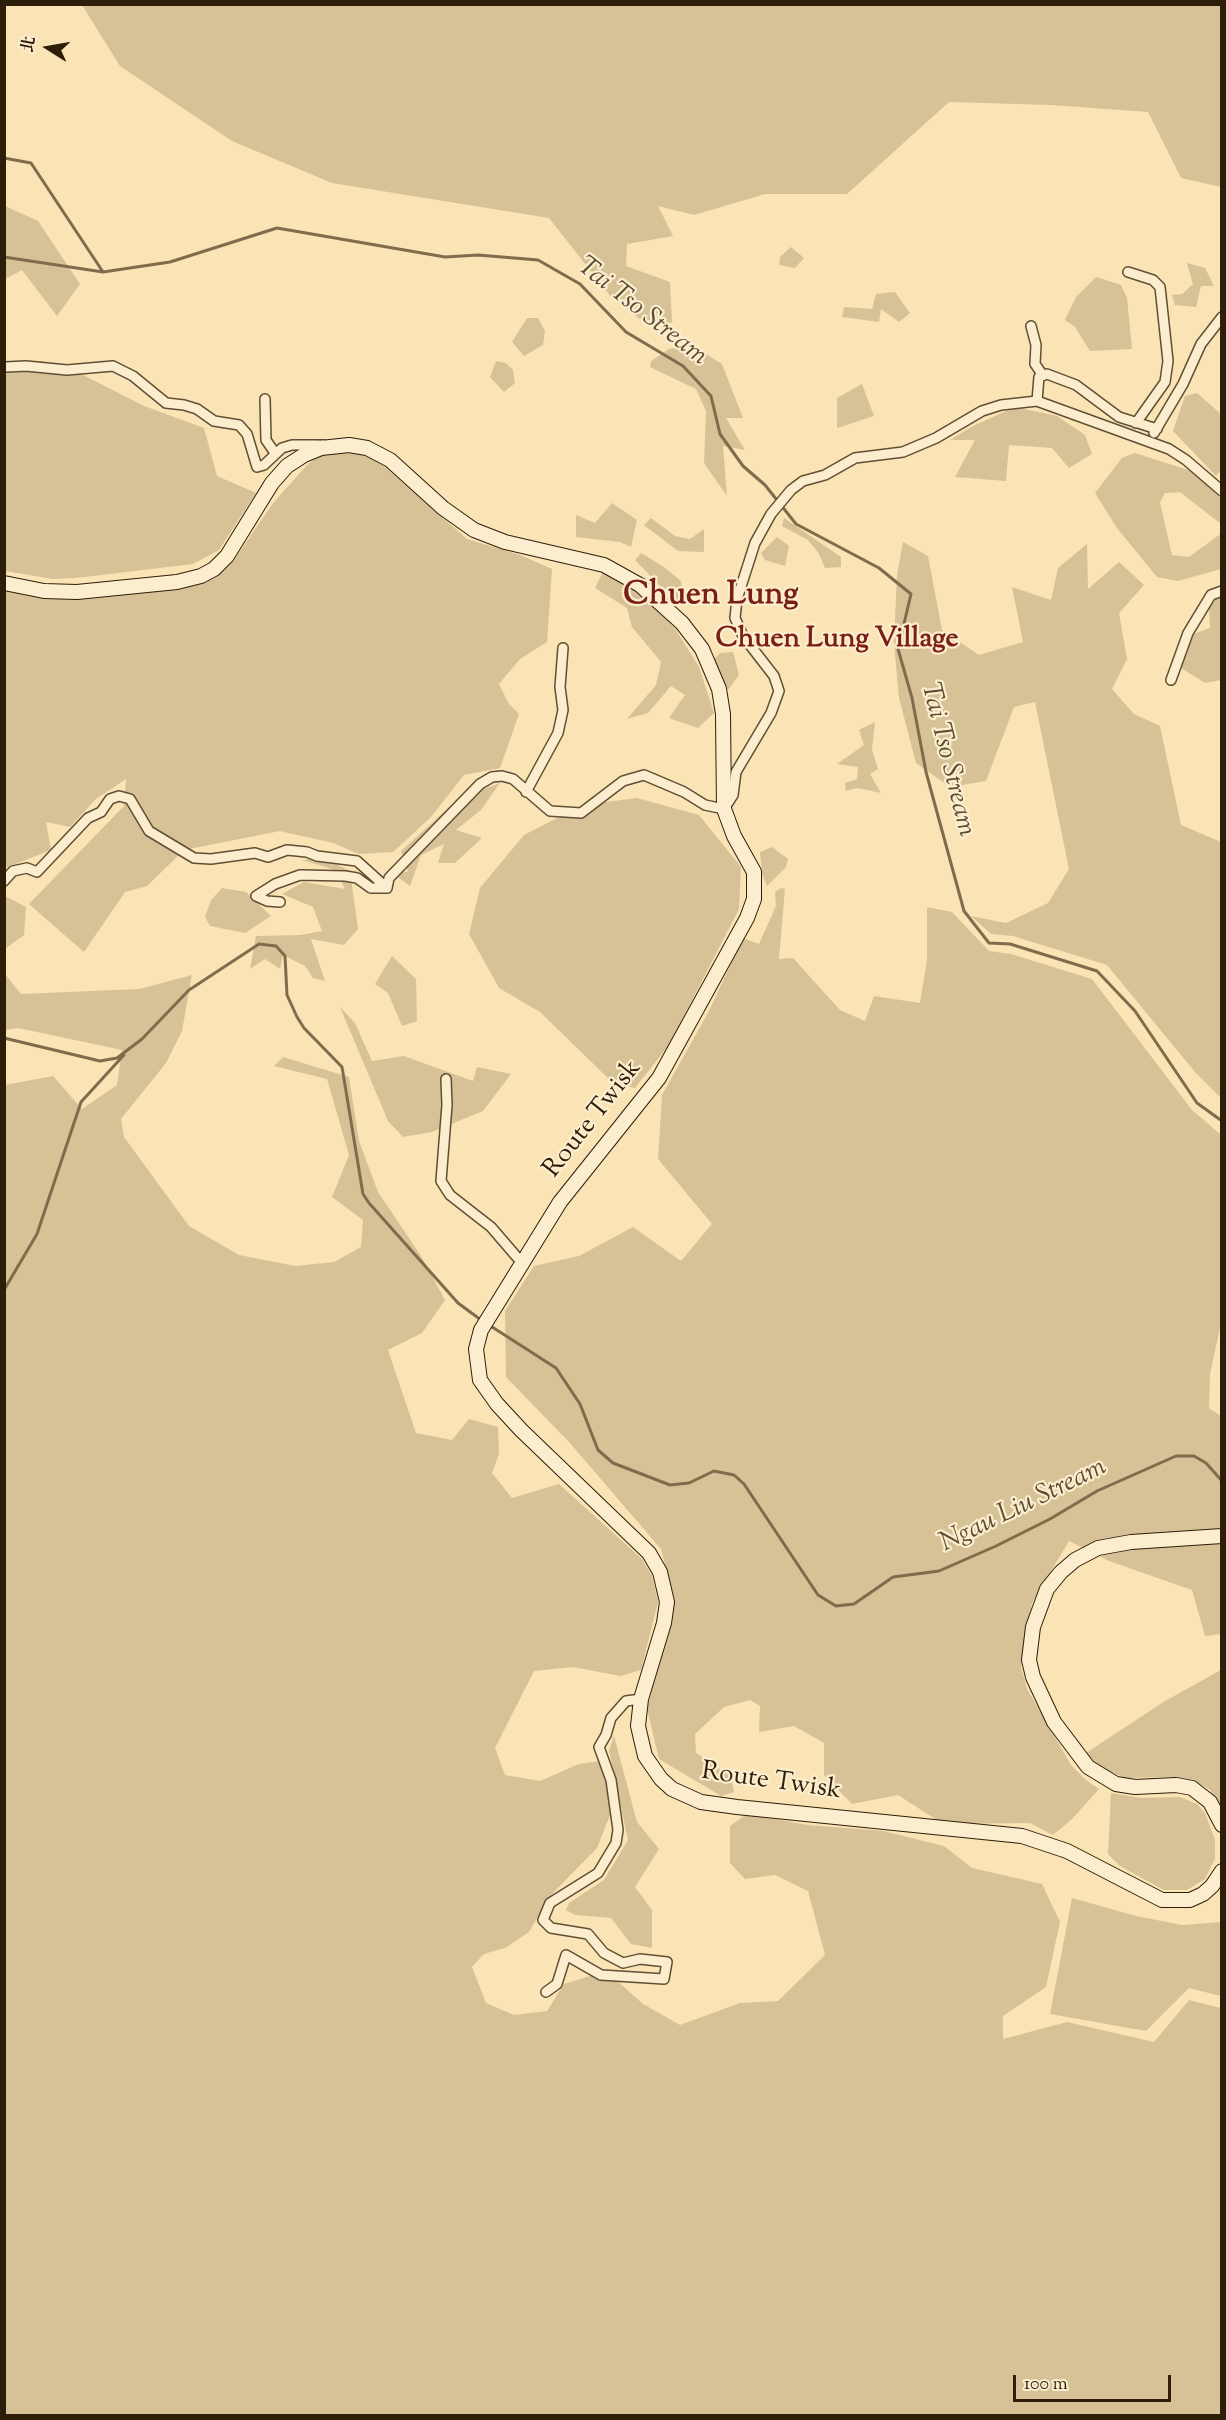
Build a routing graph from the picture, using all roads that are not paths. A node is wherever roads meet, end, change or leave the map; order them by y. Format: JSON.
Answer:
{"nodes":[{"id":1,"x":1128,"y":272,"type":"dead end"},
{"id":2,"x":1221,"y":316,"type":"edge"},
{"id":3,"x":1031,"y":326,"type":"dead end"},
{"id":4,"x":6,"y":367,"type":"edge"},
{"id":5,"x":1042,"y":374,"type":"junction"},
{"id":6,"x":265,"y":399,"type":"dead end"},
{"id":7,"x":1037,"y":401,"type":"junction"},
{"id":8,"x":1136,"y":423,"type":"junction"},
{"id":9,"x":1157,"y":429,"type":"junction"},
{"id":10,"x":1149,"y":440,"type":"junction"},
{"id":11,"x":331,"y":446,"type":"junction"},
{"id":12,"x":275,"y":453,"type":"junction"},
{"id":13,"x":1221,"y":491,"type":"edge"},
{"id":14,"x":4,"y":583,"type":"edge"},
{"id":15,"x":1221,"y":591,"type":"edge"},
{"id":16,"x":563,"y":648,"type":"dead end"},
{"id":17,"x":1171,"y":680,"type":"dead end"},
{"id":18,"x":526,"y":792,"type":"junction"},
{"id":19,"x":724,"y":809,"type":"junction"},
{"id":20,"x":4,"y":881,"type":"edge"},
{"id":21,"x":387,"y":888,"type":"junction"},
{"id":22,"x":280,"y":902,"type":"dead end"},
{"id":23,"x":446,"y":1078,"type":"dead end"},
{"id":24,"x":522,"y":1263,"type":"junction"},
{"id":25,"x":1221,"y":1536,"type":"edge"},
{"id":26,"x":641,"y":1699,"type":"junction"},
{"id":27,"x":1221,"y":1825,"type":"edge"},
{"id":28,"x":1221,"y":1871,"type":"edge"},
{"id":29,"x":546,"y":1992,"type":"dead end"}],
"edges":[{"from":1,"to":8,"type":"street"},
{"from":2,"to":9,"type":"street"},
{"from":3,"to":5,"type":"street"},
{"from":4,"to":12,"type":"street"},
{"from":5,"to":7,"type":"street"},
{"from":5,"to":8,"type":"street"},
{"from":6,"to":12,"type":"street"},
{"from":7,"to":10,"type":"street"},
{"from":7,"to":19,"type":"street"},
{"from":8,"to":9,"type":"street"},
{"from":9,"to":10,"type":"street"},
{"from":10,"to":13,"type":"street"},
{"from":11,"to":12,"type":"street"},
{"from":11,"to":14,"type":"main road","name":"Route Twisk"},
{"from":11,"to":19,"type":"main road","name":"Route Twisk"},
{"from":15,"to":17,"type":"street"},
{"from":16,"to":18,"type":"street"},
{"from":18,"to":19,"type":"street"},
{"from":18,"to":21,"type":"street"},
{"from":19,"to":24,"type":"main road","name":"Route Twisk"},
{"from":20,"to":21,"type":"street"},
{"from":21,"to":22,"type":"street"},
{"from":23,"to":24,"type":"street"},
{"from":24,"to":26,"type":"main road","name":"Route Twisk"},
{"from":25,"to":27,"type":"main road"},
{"from":26,"to":28,"type":"main road","name":"Route Twisk"},
{"from":26,"to":29,"type":"street"}]}
